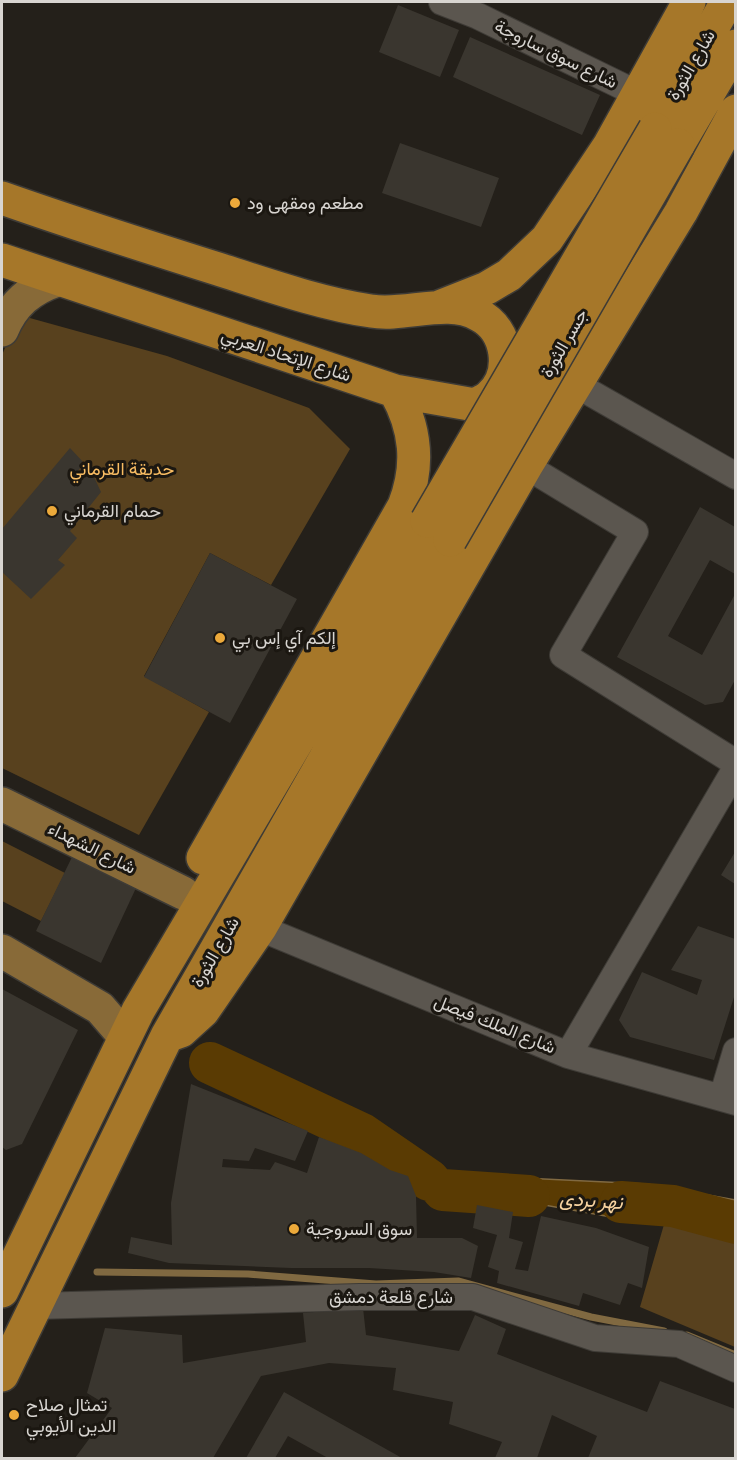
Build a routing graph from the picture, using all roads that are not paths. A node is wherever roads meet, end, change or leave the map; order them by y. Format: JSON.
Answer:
{"nodes":[{"id":1,"x":442,"y":2,"type":"edge"},
{"id":2,"x":689,"y":2,"type":"edge"},
{"id":3,"x":727,"y":2,"type":"edge"},
{"id":4,"x":735,"y":46,"type":"edge"},
{"id":5,"x":636,"y":93,"type":"junction"},
{"id":6,"x":735,"y":111,"type":"edge"},
{"id":7,"x":666,"y":137,"type":"junction"},
{"id":8,"x":609,"y":146,"type":"junction"},
{"id":9,"x":695,"y":187,"type":"junction"},
{"id":10,"x":2,"y":198,"type":"edge"},
{"id":11,"x":548,"y":239,"type":"junction"},
{"id":12,"x":2,"y":260,"type":"edge"},
{"id":13,"x":57,"y":280,"type":"junction"},
{"id":14,"x":638,"y":284,"type":"junction"},
{"id":15,"x":438,"y":308,"type":"junction"},
{"id":16,"x":2,"y":330,"type":"edge"},
{"id":17,"x":575,"y":384,"type":"junction"},
{"id":18,"x":395,"y":390,"type":"junction"},
{"id":19,"x":475,"y":405,"type":"junction"},
{"id":20,"x":526,"y":466,"type":"junction"},
{"id":21,"x":735,"y":476,"type":"edge"},
{"id":22,"x":410,"y":490,"type":"junction"},
{"id":23,"x":452,"y":536,"type":"junction"},
{"id":24,"x":735,"y":763,"type":"edge"},
{"id":25,"x":735,"y":768,"type":"edge"},
{"id":26,"x":2,"y":804,"type":"edge"},
{"id":27,"x":183,"y":892,"type":"junction"},
{"id":28,"x":261,"y":928,"type":"junction"},
{"id":29,"x":2,"y":951,"type":"edge"},
{"id":30,"x":132,"y":1024,"type":"junction"},
{"id":31,"x":167,"y":1036,"type":"junction"},
{"id":32,"x":735,"y":1051,"type":"edge"},
{"id":33,"x":568,"y":1054,"type":"junction"},
{"id":34,"x":729,"y":1100,"type":"edge"},
{"id":35,"x":2,"y":1291,"type":"edge"},
{"id":36,"x":35,"y":1306,"type":"junction"},
{"id":37,"x":735,"y":1369,"type":"edge"},
{"id":38,"x":2,"y":1375,"type":"edge"}],
"edges":[{"from":1,"to":5,"type":"street","name":"شارع سوق ساروجة"},
{"from":2,"to":5,"type":"highway"},
{"from":3,"to":7,"type":"highway","name":"شارع الثورة"},
{"from":4,"to":7,"type":"highway","name":"شارع الثورة"},
{"from":5,"to":8,"type":"highway"},
{"from":6,"to":9,"type":"highway"},
{"from":7,"to":23,"type":"highway","name":"جسر الثورة","bridge":true},
{"from":8,"to":9,"type":"highway"},
{"from":8,"to":11,"type":"highway"},
{"from":9,"to":14,"type":"highway"},
{"from":10,"to":15,"type":"highway"},
{"from":11,"to":14,"type":"highway"},
{"from":11,"to":15,"type":"highway"},
{"from":12,"to":13,"type":"highway","name":"شارع الإتحاد العربي"},
{"from":13,"to":16,"type":"main road"},
{"from":13,"to":18,"type":"highway","name":"شارع الإتحاد العربي"},
{"from":14,"to":17,"type":"highway"},
{"from":15,"to":19,"type":"highway"},
{"from":17,"to":19,"type":"highway","name":"شارع الإتحاد العربي"},
{"from":17,"to":20,"type":"highway"},
{"from":17,"to":21,"type":"street"},
{"from":18,"to":19,"type":"highway","name":"شارع الإتحاد العربي"},
{"from":18,"to":22,"type":"highway"},
{"from":20,"to":23,"type":"highway"},
{"from":20,"to":24,"type":"street"},
{"from":22,"to":23,"type":"highway"},
{"from":22,"to":27,"type":"highway"},
{"from":23,"to":28,"type":"highway"},
{"from":23,"to":30,"type":"highway","name":"شارع الثورة"},
{"from":23,"to":31,"type":"highway","name":"شارع الثورة"},
{"from":25,"to":33,"type":"street"},
{"from":26,"to":27,"type":"main road","name":"شارع الشهداء"},
{"from":27,"to":30,"type":"highway"},
{"from":28,"to":31,"type":"highway"},
{"from":28,"to":33,"type":"street","name":"شارع الملك فيصل"},
{"from":29,"to":30,"type":"main road"},
{"from":30,"to":35,"type":"highway","name":"شارع الثورة"},
{"from":31,"to":36,"type":"highway","name":"شارع الثورة"},
{"from":32,"to":34,"type":"street"},
{"from":33,"to":34,"type":"street","name":"شارع الملك فيصل"},
{"from":36,"to":37,"type":"street","name":"شارع قلعة دمشق"},
{"from":36,"to":38,"type":"highway","name":"شارع الثورة"}]}
